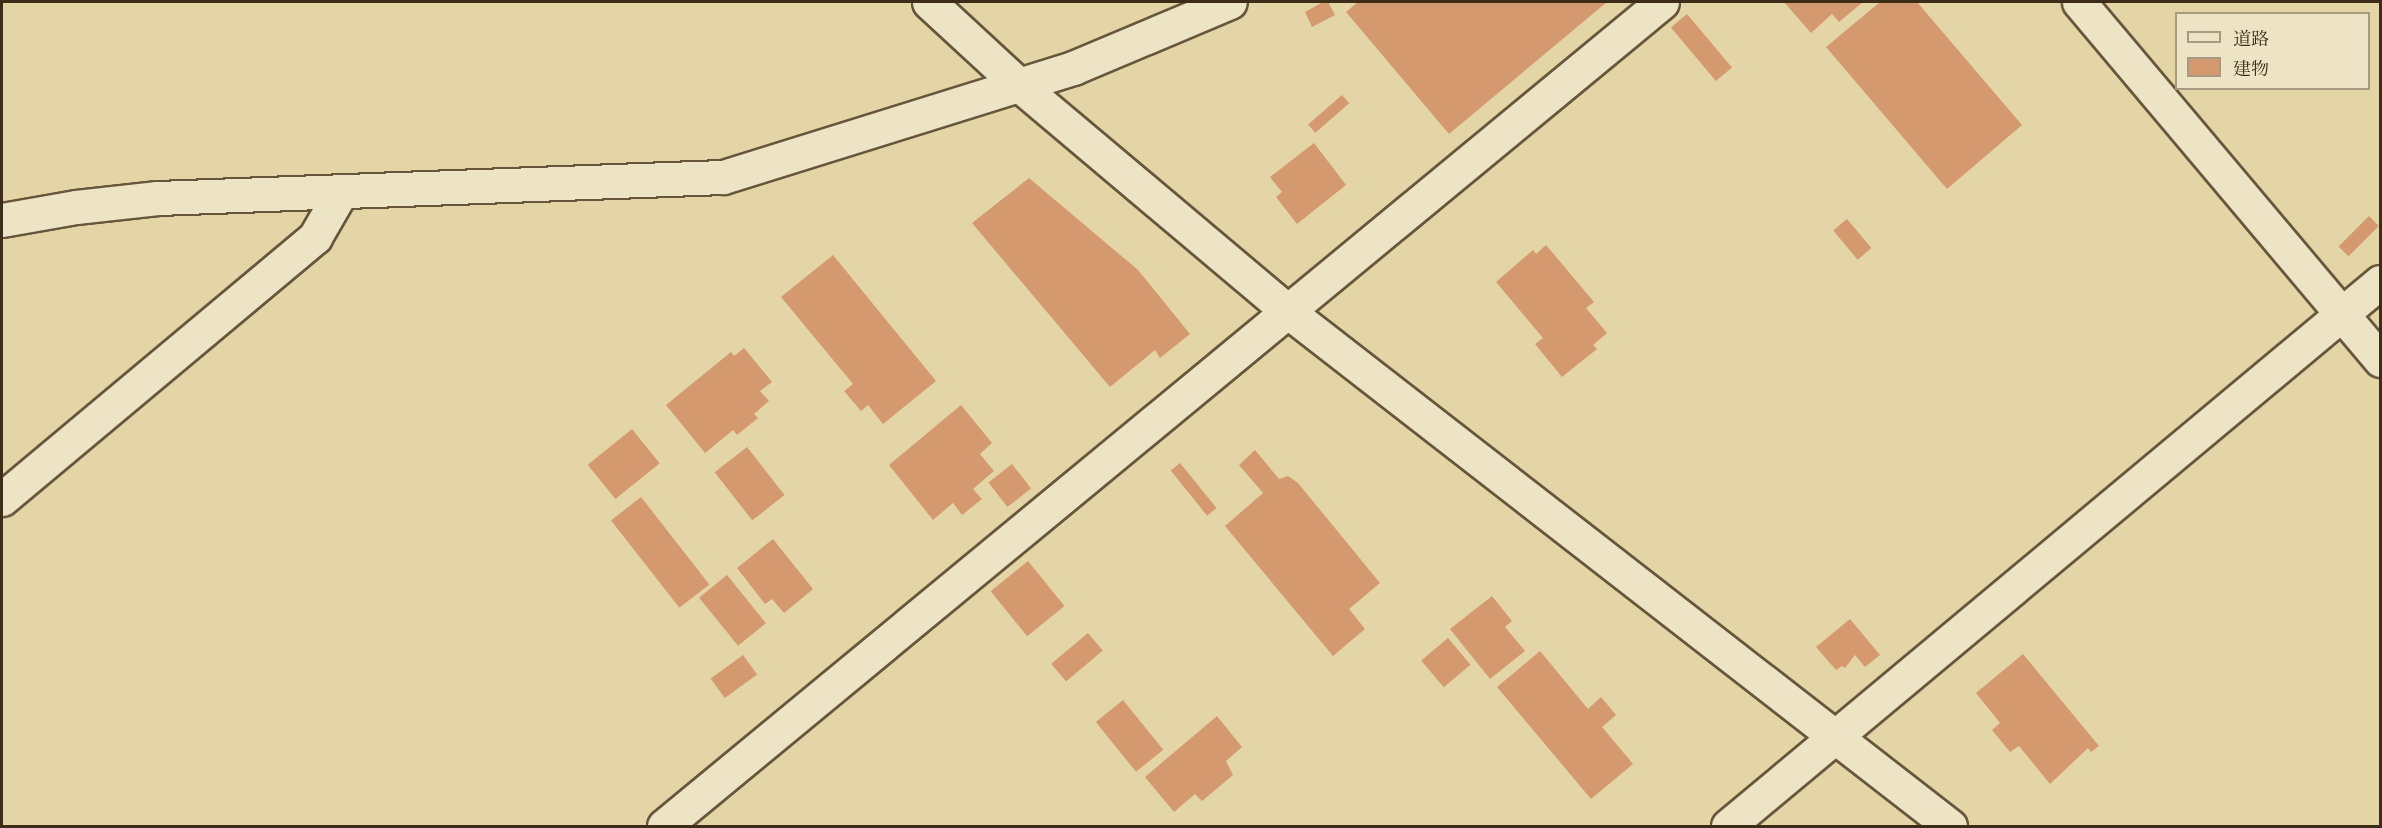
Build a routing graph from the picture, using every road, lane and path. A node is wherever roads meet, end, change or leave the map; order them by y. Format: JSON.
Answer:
{"nodes":[{"id":1,"x":929,"y":2,"type":"edge"},
{"id":2,"x":1230,"y":2,"type":"edge"},
{"id":3,"x":1662,"y":2,"type":"edge"},
{"id":4,"x":2079,"y":2,"type":"edge"},
{"id":5,"x":1018,"y":84,"type":"junction"},
{"id":6,"x":341,"y":192,"type":"junction"},
{"id":7,"x":2,"y":220,"type":"edge"},
{"id":8,"x":2380,"y":282,"type":"edge"},
{"id":9,"x":1286,"y":310,"type":"junction"},
{"id":10,"x":2342,"y":314,"type":"junction"},
{"id":11,"x":2380,"y":360,"type":"edge"},
{"id":12,"x":2,"y":499,"type":"edge"},
{"id":13,"x":1835,"y":739,"type":"junction"},
{"id":14,"x":664,"y":826,"type":"edge"},
{"id":15,"x":1728,"y":826,"type":"edge"},
{"id":16,"x":1950,"y":826,"type":"edge"}],
"edges":[{"from":1,"to":5,"type":"street"},
{"from":2,"to":5,"type":"street"},
{"from":3,"to":9,"type":"street"},
{"from":4,"to":10,"type":"street"},
{"from":5,"to":6,"type":"street"},
{"from":5,"to":9,"type":"street"},
{"from":6,"to":7,"type":"street"},
{"from":6,"to":12,"type":"street"},
{"from":8,"to":10,"type":"street"},
{"from":9,"to":13,"type":"street"},
{"from":9,"to":14,"type":"street"},
{"from":10,"to":11,"type":"street"},
{"from":10,"to":13,"type":"street"},
{"from":13,"to":15,"type":"street"},
{"from":13,"to":16,"type":"street"}]}
